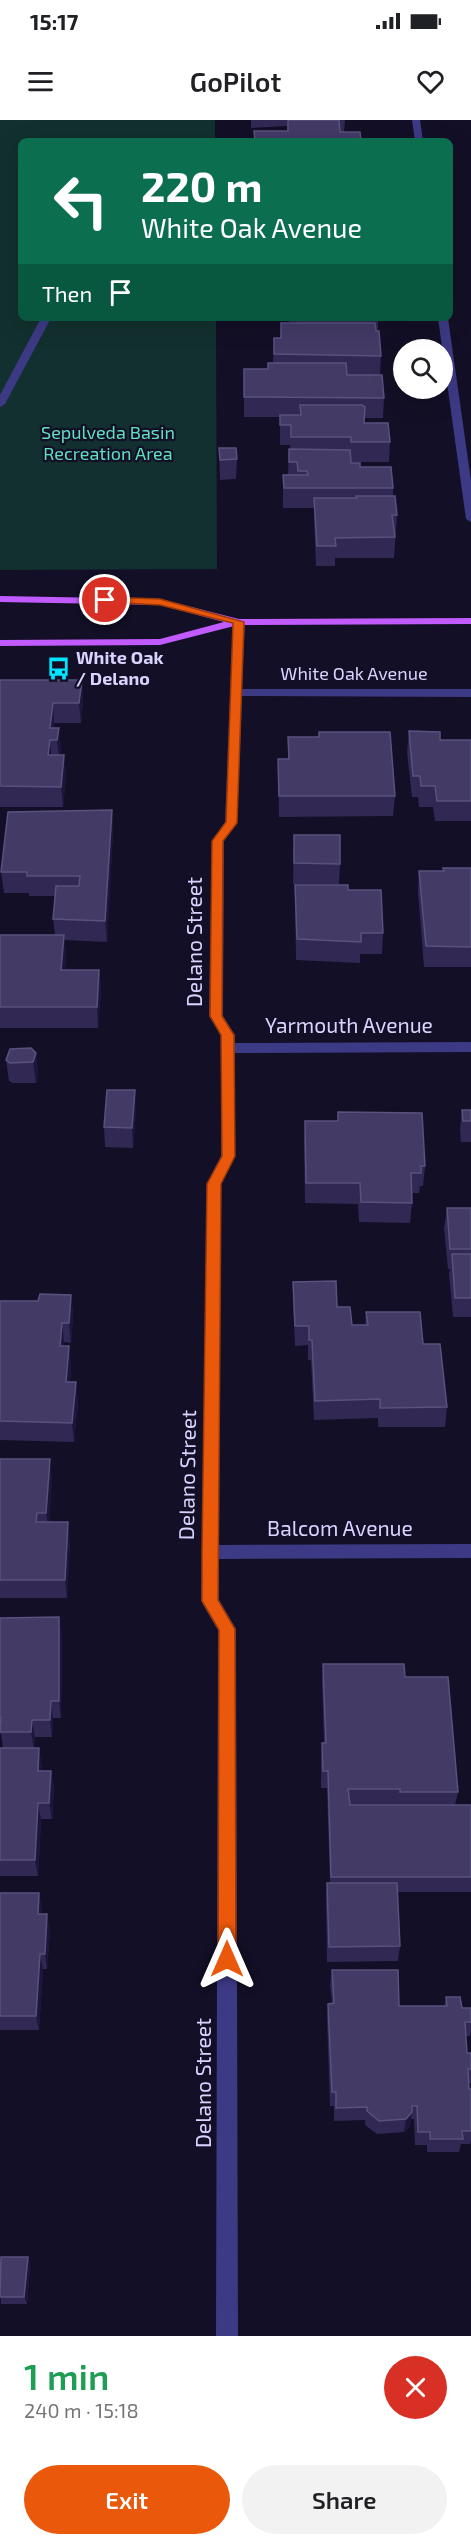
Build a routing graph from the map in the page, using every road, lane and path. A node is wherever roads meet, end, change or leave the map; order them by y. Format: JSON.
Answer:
{"nodes":[{"id":1,"x":416,"y":120,"type":"edge"},
{"id":2,"x":419,"y":138,"type":"edge"},
{"id":3,"x":44,"y":321,"type":"edge"},
{"id":4,"x":443,"y":321,"type":"edge"},
{"id":5,"x":0,"y":404,"type":"edge"},
{"id":6,"x":471,"y":519,"type":"edge"},
{"id":7,"x":0,"y":599,"type":"edge"},
{"id":8,"x":471,"y":621,"type":"edge"},
{"id":9,"x":239,"y":622,"type":"junction"},
{"id":10,"x":0,"y":643,"type":"edge"},
{"id":11,"x":236,"y":692,"type":"junction"},
{"id":12,"x":471,"y":693,"type":"edge"},
{"id":13,"x":471,"y":1047,"type":"edge"},
{"id":14,"x":228,"y":1048,"type":"junction"},
{"id":15,"x":471,"y":1551,"type":"edge"},
{"id":16,"x":210,"y":1552,"type":"junction"},
{"id":17,"x":227,"y":2336,"type":"edge"}],
"edges":[{"from":1,"to":2,"type":"street"},
{"from":3,"to":5,"type":"street"},
{"from":4,"to":6,"type":"street"},
{"from":7,"to":9,"type":"main road"},
{"from":8,"to":9,"type":"main road"},
{"from":9,"to":10,"type":"main road"},
{"from":9,"to":11,"type":"street","name":"Delano Street"},
{"from":11,"to":12,"type":"street","name":"White Oak Avenue"},
{"from":11,"to":14,"type":"street","name":"Delano Street"},
{"from":13,"to":14,"type":"street","name":"Yarmouth Avenue"},
{"from":14,"to":16,"type":"street","name":"Delano Street"},
{"from":15,"to":16,"type":"street","name":"Balcom Avenue"},
{"from":16,"to":17,"type":"street","name":"Delano Street"}]}
